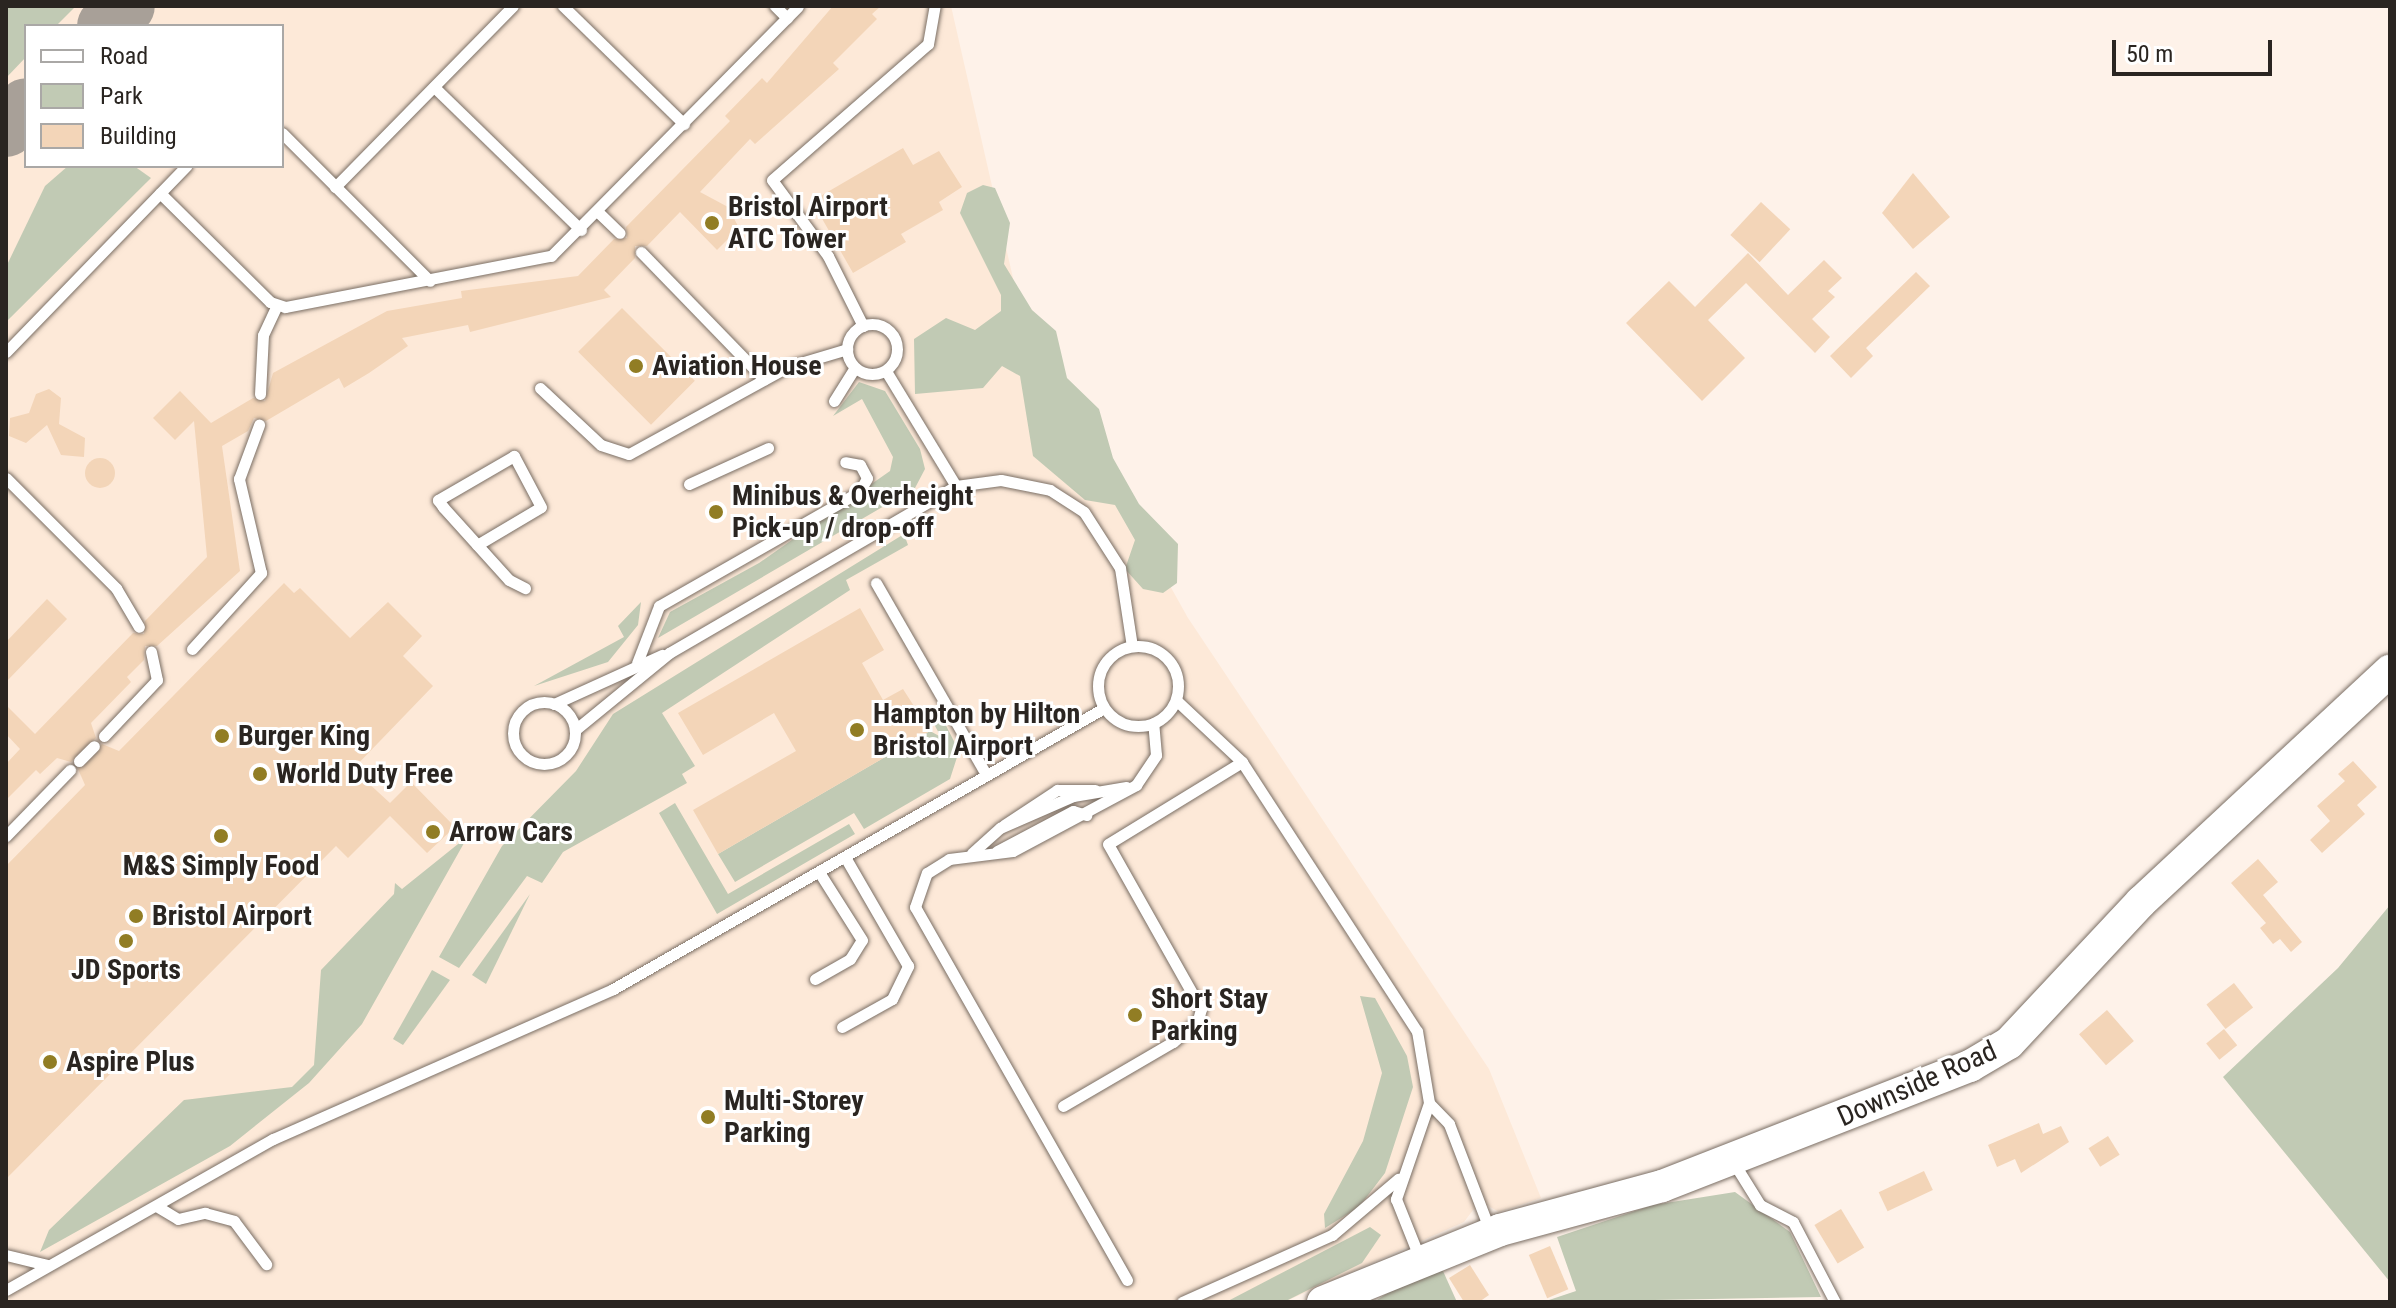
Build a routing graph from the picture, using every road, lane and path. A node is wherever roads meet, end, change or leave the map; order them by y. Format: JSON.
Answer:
{"nodes":[{"id":1,"x":513,"y":6,"type":"edge"},
{"id":2,"x":563,"y":6,"type":"edge"},
{"id":3,"x":775,"y":6,"type":"edge"},
{"id":4,"x":798,"y":6,"type":"edge"},
{"id":5,"x":935,"y":6,"type":"edge"},
{"id":6,"x":787,"y":18,"type":"junction"},
{"id":7,"x":434,"y":87,"type":"junction"},
{"id":8,"x":684,"y":124,"type":"junction"},
{"id":9,"x":284,"y":135,"type":"edge"},
{"id":10,"x":184,"y":168,"type":"edge"},
{"id":11,"x":335,"y":187,"type":"junction"},
{"id":12,"x":160,"y":193,"type":"junction"},
{"id":13,"x":598,"y":212,"type":"junction"},
{"id":14,"x":581,"y":230,"type":"junction"},
{"id":15,"x":620,"y":233,"type":"dead end"},
{"id":16,"x":641,"y":252,"type":"dead end"},
{"id":17,"x":430,"y":281,"type":"junction"},
{"id":18,"x":277,"y":305,"type":"junction"},
{"id":19,"x":863,"y":326,"type":"junction"},
{"id":20,"x":847,"y":349,"type":"junction"},
{"id":21,"x":6,"y":352,"type":"edge"},
{"id":22,"x":855,"y":368,"type":"junction"},
{"id":23,"x":886,"y":371,"type":"junction"},
{"id":24,"x":764,"y":379,"type":"junction"},
{"id":25,"x":540,"y":388,"type":"dead end"},
{"id":26,"x":260,"y":394,"type":"dead end"},
{"id":27,"x":834,"y":401,"type":"dead end"},
{"id":28,"x":259,"y":425,"type":"dead end"},
{"id":29,"x":768,"y":448,"type":"dead end"},
{"id":30,"x":845,"y":462,"type":"dead end"},
{"id":31,"x":6,"y":478,"type":"edge"},
{"id":32,"x":689,"y":484,"type":"dead end"},
{"id":33,"x":956,"y":486,"type":"junction"},
{"id":34,"x":477,"y":545,"type":"junction"},
{"id":35,"x":876,"y":583,"type":"dead end"},
{"id":36,"x":525,"y":588,"type":"dead end"},
{"id":37,"x":139,"y":627,"type":"dead end"},
{"id":38,"x":1132,"y":646,"type":"junction"},
{"id":39,"x":192,"y":649,"type":"dead end"},
{"id":40,"x":151,"y":652,"type":"dead end"},
{"id":41,"x":669,"y":653,"type":"junction"},
{"id":42,"x":637,"y":663,"type":"junction"},
{"id":43,"x":2390,"y":671,"type":"edge"},
{"id":44,"x":1176,"y":700,"type":"junction"},
{"id":45,"x":554,"y":704,"type":"junction"},
{"id":46,"x":1104,"y":708,"type":"junction"},
{"id":47,"x":1153,"y":723,"type":"junction"},
{"id":48,"x":575,"y":730,"type":"junction"},
{"id":49,"x":104,"y":736,"type":"dead end"},
{"id":50,"x":94,"y":746,"type":"dead end"},
{"id":51,"x":79,"y":761,"type":"dead end"},
{"id":52,"x":1242,"y":762,"type":"junction"},
{"id":53,"x":70,"y":770,"type":"dead end"},
{"id":54,"x":986,"y":774,"type":"junction"},
{"id":55,"x":1136,"y":785,"type":"junction"},
{"id":56,"x":6,"y":836,"type":"edge"},
{"id":57,"x":972,"y":853,"type":"junction"},
{"id":58,"x":845,"y":857,"type":"junction"},
{"id":59,"x":819,"y":872,"type":"junction"},
{"id":60,"x":815,"y":979,"type":"dead end"},
{"id":61,"x":842,"y":1027,"type":"dead end"},
{"id":62,"x":1429,"y":1103,"type":"junction"},
{"id":63,"x":1063,"y":1106,"type":"dead end"},
{"id":64,"x":1732,"y":1160,"type":"junction"},
{"id":65,"x":1398,"y":1179,"type":"junction"},
{"id":66,"x":158,"y":1207,"type":"junction"},
{"id":67,"x":1491,"y":1233,"type":"junction"},
{"id":68,"x":6,"y":1255,"type":"edge"},
{"id":69,"x":1420,"y":1259,"type":"junction"},
{"id":70,"x":266,"y":1264,"type":"dead end"},
{"id":71,"x":47,"y":1265,"type":"junction"},
{"id":72,"x":1127,"y":1280,"type":"dead end"},
{"id":73,"x":6,"y":1290,"type":"edge"},
{"id":74,"x":1182,"y":1302,"type":"edge"},
{"id":75,"x":1323,"y":1302,"type":"edge"},
{"id":76,"x":1835,"y":1302,"type":"edge"}],
"edges":[{"from":1,"to":7,"type":"lane"},
{"from":2,"to":8,"type":"lane"},
{"from":3,"to":6,"type":"lane"},
{"from":4,"to":6,"type":"lane"},
{"from":5,"to":19,"type":"lane"},
{"from":6,"to":8,"type":"lane"},
{"from":7,"to":11,"type":"lane"},
{"from":7,"to":14,"type":"lane"},
{"from":8,"to":13,"type":"lane"},
{"from":9,"to":11,"type":"lane"},
{"from":10,"to":12,"type":"lane"},
{"from":11,"to":17,"type":"lane"},
{"from":12,"to":18,"type":"lane"},
{"from":12,"to":21,"type":"lane"},
{"from":13,"to":14,"type":"lane"},
{"from":13,"to":15,"type":"lane"},
{"from":14,"to":17,"type":"lane"},
{"from":16,"to":24,"type":"lane"},
{"from":17,"to":18,"type":"lane"},
{"from":18,"to":26,"type":"lane"},
{"from":19,"to":20,"type":"lane"},
{"from":19,"to":23,"type":"lane"},
{"from":20,"to":22,"type":"lane"},
{"from":20,"to":24,"type":"lane"},
{"from":22,"to":23,"type":"lane"},
{"from":22,"to":27,"type":"lane"},
{"from":23,"to":33,"type":"lane"},
{"from":24,"to":25,"type":"lane"},
{"from":28,"to":39,"type":"lane"},
{"from":29,"to":32,"type":"lane"},
{"from":30,"to":42,"type":"lane"},
{"from":31,"to":37,"type":"lane"},
{"from":33,"to":38,"type":"lane"},
{"from":33,"to":41,"type":"lane"},
{"from":34,"to":34,"type":"lane"},
{"from":34,"to":36,"type":"lane"},
{"from":35,"to":54,"type":"lane"},
{"from":38,"to":44,"type":"lane"},
{"from":38,"to":46,"type":"lane"},
{"from":40,"to":49,"type":"lane"},
{"from":41,"to":42,"type":"lane"},
{"from":41,"to":48,"type":"lane"},
{"from":42,"to":45,"type":"lane"},
{"from":43,"to":64,"type":"street","name":"Downside Road"},
{"from":44,"to":47,"type":"lane"},
{"from":44,"to":52,"type":"lane"},
{"from":45,"to":48,"type":"lane"},
{"from":45,"to":48,"type":"lane"},
{"from":46,"to":47,"type":"lane"},
{"from":46,"to":54,"type":"lane"},
{"from":47,"to":55,"type":"lane"},
{"from":50,"to":51,"type":"lane"},
{"from":52,"to":62,"type":"lane"},
{"from":52,"to":63,"type":"lane"},
{"from":53,"to":56,"type":"lane"},
{"from":54,"to":58,"type":"lane"},
{"from":55,"to":57,"type":"lane"},
{"from":55,"to":57,"type":"lane"},
{"from":57,"to":72,"type":"lane"},
{"from":58,"to":59,"type":"lane"},
{"from":58,"to":61,"type":"lane"},
{"from":59,"to":60,"type":"lane"},
{"from":59,"to":66,"type":"lane"},
{"from":62,"to":65,"type":"lane"},
{"from":62,"to":67,"type":"lane"},
{"from":64,"to":67,"type":"street","name":"Downside Road"},
{"from":64,"to":76,"type":"lane"},
{"from":65,"to":69,"type":"lane"},
{"from":65,"to":74,"type":"lane"},
{"from":66,"to":70,"type":"lane"},
{"from":66,"to":71,"type":"lane"},
{"from":67,"to":69,"type":"street","name":"Downside Road"},
{"from":68,"to":71,"type":"lane"},
{"from":69,"to":75,"type":"street","name":"Downside Road"},
{"from":71,"to":73,"type":"lane"}]}
